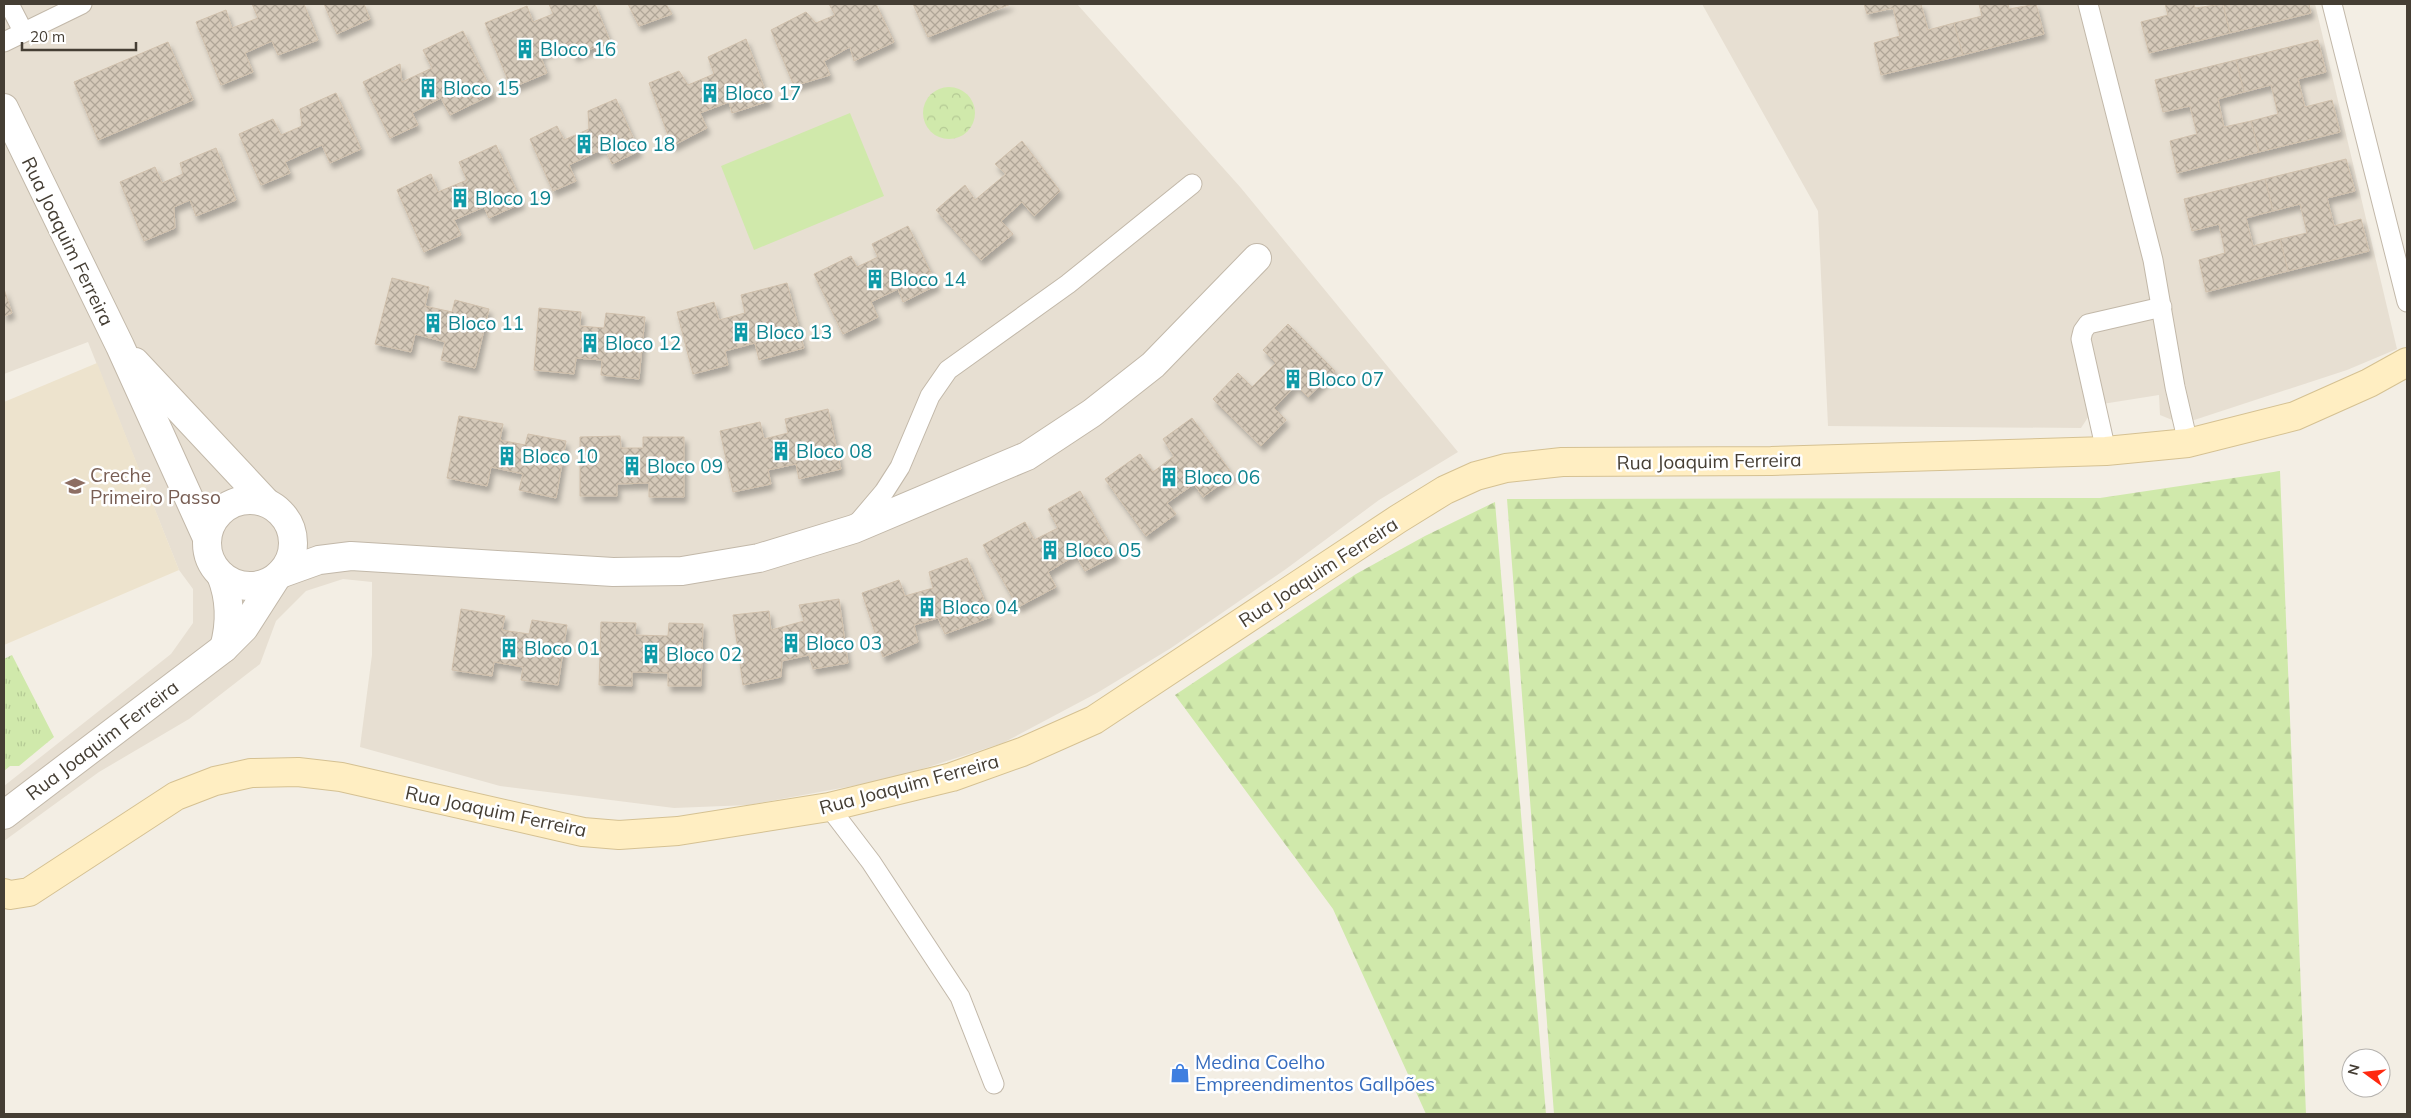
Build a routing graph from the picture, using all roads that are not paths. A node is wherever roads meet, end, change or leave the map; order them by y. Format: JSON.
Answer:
{"nodes":[{"id":1,"x":9,"y":4,"type":"edge"},
{"id":2,"x":82,"y":4,"type":"edge"},
{"id":3,"x":2088,"y":4,"type":"edge"},
{"id":4,"x":2332,"y":4,"type":"edge"},
{"id":5,"x":23,"y":31,"type":"junction"},
{"id":6,"x":4,"y":42,"type":"edge"},
{"id":7,"x":4,"y":108,"type":"edge"},
{"id":8,"x":1192,"y":184,"type":"dead end"},
{"id":9,"x":1257,"y":258,"type":"dead end"},
{"id":10,"x":2407,"y":302,"type":"edge"},
{"id":11,"x":2162,"y":307,"type":"junction"},
{"id":12,"x":120,"y":346,"type":"junction"},
{"id":13,"x":2407,"y":362,"type":"edge"},
{"id":14,"x":2188,"y":443,"type":"junction"},
{"id":15,"x":2106,"y":451,"type":"junction"},
{"id":16,"x":266,"y":502,"type":"junction"},
{"id":17,"x":290,"y":526,"type":"junction"},
{"id":18,"x":854,"y":529,"type":"junction"},
{"id":19,"x":207,"y":538,"type":"junction"},
{"id":20,"x":351,"y":556,"type":"junction"},
{"id":21,"x":220,"y":575,"type":"junction"},
{"id":22,"x":278,"y":576,"type":"junction"},
{"id":23,"x":224,"y":648,"type":"junction"},
{"id":24,"x":829,"y":807,"type":"junction"},
{"id":25,"x":4,"y":815,"type":"edge"},
{"id":26,"x":4,"y":893,"type":"edge"},
{"id":27,"x":994,"y":1084,"type":"dead end"}],
"edges":[{"from":1,"to":5,"type":"lane"},
{"from":2,"to":5,"type":"lane"},
{"from":3,"to":11,"type":"lane"},
{"from":4,"to":10,"type":"lane"},
{"from":5,"to":6,"type":"lane"},
{"from":7,"to":12,"type":"street","name":"Rua Joaquim Ferreira"},
{"from":8,"to":18,"type":"lane"},
{"from":9,"to":18,"type":"street","name":"Rua Joaquim Ferreira"},
{"from":11,"to":14,"type":"lane"},
{"from":11,"to":15,"type":"lane"},
{"from":12,"to":16,"type":"street","name":"Rua Joaquim Ferreira"},
{"from":12,"to":19,"type":"street","name":"Rua Joaquim Ferreira"},
{"from":13,"to":14,"type":"street","name":"Rua Joaquim Ferreira"},
{"from":14,"to":15,"type":"street","name":"Rua Joaquim Ferreira"},
{"from":15,"to":24,"type":"street","name":"Rua Joaquim Ferreira"},
{"from":16,"to":17,"type":"street","name":"Rua Joaquim Ferreira"},
{"from":16,"to":19,"type":"street"},
{"from":17,"to":20,"type":"street","name":"Rua Joaquim Ferreira"},
{"from":17,"to":22,"type":"street","name":"Rua Joaquim Ferreira"},
{"from":18,"to":20,"type":"street","name":"Rua Joaquim Ferreira"},
{"from":19,"to":21,"type":"street","name":"Rua Joaquim Ferreira"},
{"from":20,"to":22,"type":"street","name":"Rua Joaquim Ferreira"},
{"from":21,"to":22,"type":"street","name":"Rua Joaquim Ferreira"},
{"from":21,"to":23,"type":"street","name":"Rua Joaquim Ferreira"},
{"from":22,"to":23,"type":"street","name":"Rua Joaquim Ferreira"},
{"from":23,"to":25,"type":"street","name":"Rua Joaquim Ferreira"},
{"from":24,"to":26,"type":"street","name":"Rua Joaquim Ferreira"},
{"from":24,"to":27,"type":"lane"}]}
